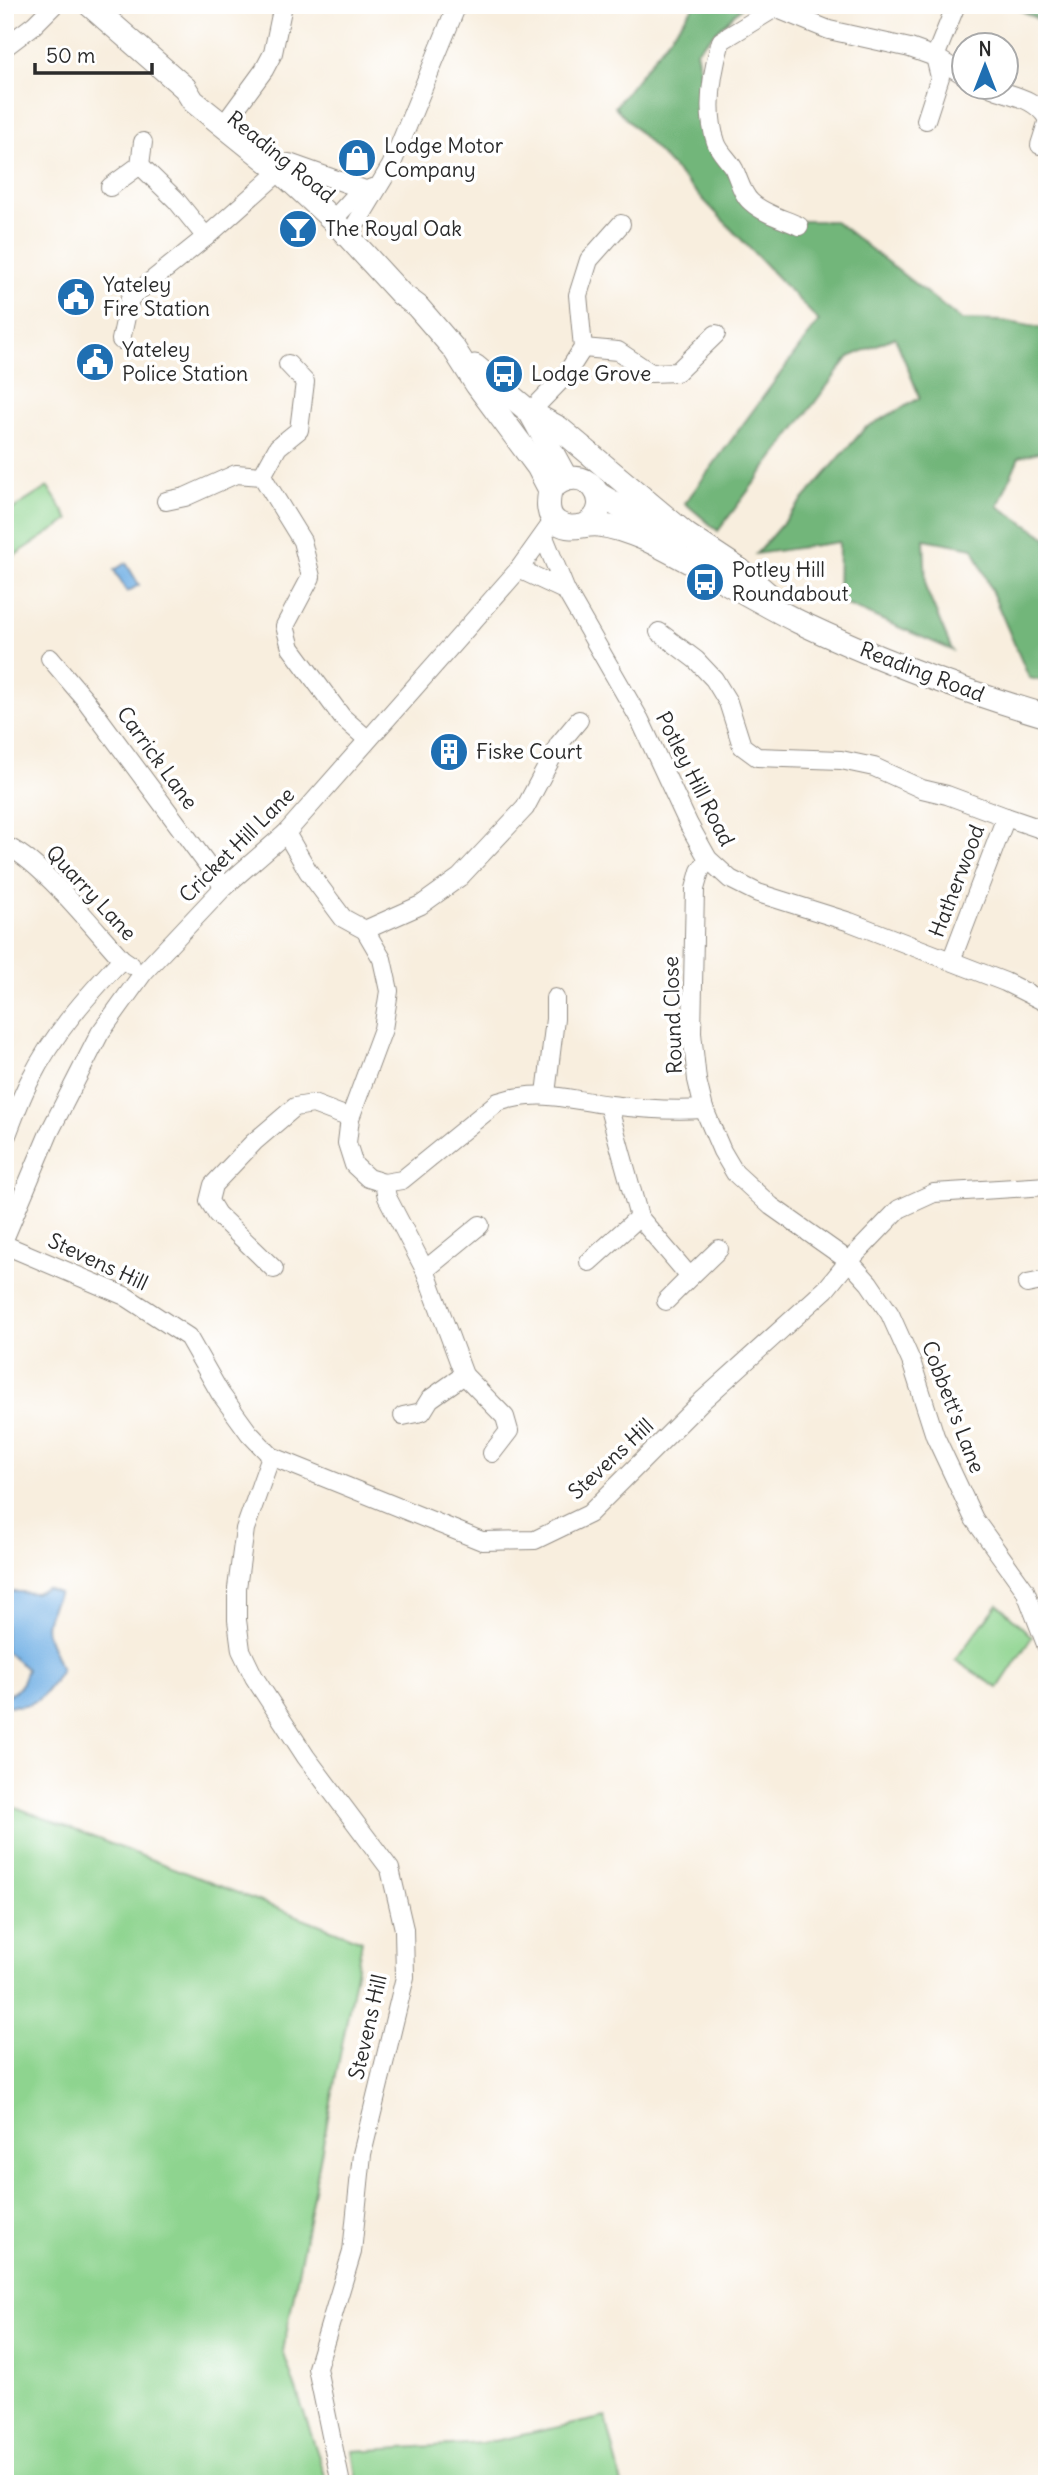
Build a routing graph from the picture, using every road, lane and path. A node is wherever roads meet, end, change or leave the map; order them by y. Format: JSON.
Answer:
{"nodes":[{"id":1,"x":54,"y":5,"type":"edge"},
{"id":2,"x":90,"y":5,"type":"edge"},
{"id":3,"x":283,"y":5,"type":"edge"},
{"id":4,"x":457,"y":5,"type":"edge"},
{"id":5,"x":956,"y":5,"type":"edge"},
{"id":6,"x":776,"y":6,"type":"edge"},
{"id":7,"x":5,"y":47,"type":"edge"},
{"id":8,"x":935,"y":57,"type":"junction"},
{"id":9,"x":950,"y":66,"type":"edge"},
{"id":10,"x":1020,"y":98,"type":"edge"},
{"id":11,"x":926,"y":120,"type":"dead end"},
{"id":12,"x":1047,"y":120,"type":"edge"},
{"id":13,"x":227,"y":121,"type":"junction"},
{"id":14,"x":143,"y":142,"type":"dead end"},
{"id":15,"x":1040,"y":145,"type":"dead end"},
{"id":16,"x":140,"y":164,"type":"junction"},
{"id":17,"x":285,"y":167,"type":"junction"},
{"id":18,"x":110,"y":187,"type":"dead end"},
{"id":19,"x":372,"y":188,"type":"junction"},
{"id":20,"x":345,"y":222,"type":"junction"},
{"id":21,"x":621,"y":224,"type":"dead end"},
{"id":22,"x":799,"y":226,"type":"dead end"},
{"id":23,"x":206,"y":237,"type":"junction"},
{"id":24,"x":716,"y":334,"type":"dead end"},
{"id":25,"x":121,"y":340,"type":"dead end"},
{"id":26,"x":583,"y":348,"type":"junction"},
{"id":27,"x":454,"y":349,"type":"junction"},
{"id":28,"x":288,"y":364,"type":"dead end"},
{"id":29,"x":530,"y":412,"type":"junction"},
{"id":30,"x":262,"y":475,"type":"junction"},
{"id":31,"x":558,"y":484,"type":"junction"},
{"id":32,"x":598,"y":494,"type":"junction"},
{"id":33,"x":166,"y":501,"type":"dead end"},
{"id":34,"x":585,"y":525,"type":"junction"},
{"id":35,"x":549,"y":528,"type":"junction"},
{"id":36,"x":519,"y":569,"type":"junction"},
{"id":37,"x":740,"y":570,"type":"junction"},
{"id":38,"x":566,"y":591,"type":"junction"},
{"id":39,"x":799,"y":621,"type":"junction"},
{"id":40,"x":659,"y":632,"type":"dead end"},
{"id":41,"x":50,"y":658,"type":"dead end"},
{"id":42,"x":1047,"y":716,"type":"edge"},
{"id":43,"x":579,"y":720,"type":"dead end"},
{"id":44,"x":367,"y":739,"type":"junction"},
{"id":45,"x":1006,"y":817,"type":"junction"},
{"id":46,"x":1047,"y":831,"type":"edge"},
{"id":47,"x":286,"y":833,"type":"junction"},
{"id":48,"x":5,"y":846,"type":"edge"},
{"id":49,"x":708,"y":859,"type":"junction"},
{"id":50,"x":224,"y":887,"type":"junction"},
{"id":51,"x":365,"y":930,"type":"junction"},
{"id":52,"x":122,"y":959,"type":"junction"},
{"id":53,"x":951,"y":961,"type":"junction"},
{"id":54,"x":144,"y":972,"type":"junction"},
{"id":55,"x":555,"y":998,"type":"dead end"},
{"id":56,"x":1047,"y":1003,"type":"edge"},
{"id":57,"x":545,"y":1094,"type":"junction"},
{"id":58,"x":608,"y":1105,"type":"junction"},
{"id":59,"x":704,"y":1109,"type":"junction"},
{"id":60,"x":350,"y":1118,"type":"junction"},
{"id":61,"x":5,"y":1140,"type":"edge"},
{"id":62,"x":384,"y":1183,"type":"junction"},
{"id":63,"x":1047,"y":1186,"type":"edge"},
{"id":64,"x":639,"y":1217,"type":"junction"},
{"id":65,"x":480,"y":1225,"type":"dead end"},
{"id":66,"x":5,"y":1237,"type":"edge"},
{"id":67,"x":5,"y":1245,"type":"edge"},
{"id":68,"x":719,"y":1249,"type":"dead end"},
{"id":69,"x":849,"y":1261,"type":"junction"},
{"id":70,"x":589,"y":1262,"type":"dead end"},
{"id":71,"x":274,"y":1269,"type":"dead end"},
{"id":72,"x":425,"y":1270,"type":"junction"},
{"id":73,"x":690,"y":1277,"type":"junction"},
{"id":74,"x":1047,"y":1280,"type":"edge"},
{"id":75,"x":1027,"y":1284,"type":"dead end"},
{"id":76,"x":666,"y":1301,"type":"dead end"},
{"id":77,"x":464,"y":1375,"type":"junction"},
{"id":78,"x":403,"y":1416,"type":"dead end"},
{"id":79,"x":492,"y":1453,"type":"dead end"},
{"id":80,"x":271,"y":1456,"type":"junction"},
{"id":81,"x":1047,"y":1647,"type":"edge"},
{"id":82,"x":341,"y":2484,"type":"edge"}],
"edges":[{"from":1,"to":7,"type":"street"},
{"from":2,"to":13,"type":"main road","name":"Reading Road"},
{"from":3,"to":13,"type":"street"},
{"from":4,"to":19,"type":"street"},
{"from":5,"to":8,"type":"street"},
{"from":6,"to":8,"type":"street"},
{"from":6,"to":22,"type":"street"},
{"from":8,"to":9,"type":"street"},
{"from":8,"to":11,"type":"street"},
{"from":10,"to":12,"type":"street"},
{"from":12,"to":15,"type":"street"},
{"from":13,"to":17,"type":"main road","name":"Reading Road"},
{"from":14,"to":16,"type":"street"},
{"from":16,"to":18,"type":"street"},
{"from":16,"to":23,"type":"street"},
{"from":17,"to":19,"type":"street"},
{"from":17,"to":20,"type":"main road","name":"Reading Road"},
{"from":17,"to":23,"type":"street"},
{"from":19,"to":20,"type":"street"},
{"from":20,"to":27,"type":"main road","name":"Reading Road"},
{"from":21,"to":26,"type":"street"},
{"from":23,"to":25,"type":"street"},
{"from":24,"to":26,"type":"street"},
{"from":26,"to":29,"type":"street"},
{"from":27,"to":29,"type":"main road","name":"Reading Road"},
{"from":27,"to":31,"type":"main road","name":"Reading Road"},
{"from":28,"to":30,"type":"street"},
{"from":29,"to":31,"type":"main road","name":"Reading Road"},
{"from":29,"to":37,"type":"main road","name":"Reading Road"},
{"from":30,"to":33,"type":"street"},
{"from":30,"to":44,"type":"street"},
{"from":31,"to":32,"type":"main road","name":"Reading Road"},
{"from":31,"to":35,"type":"main road","name":"Reading Road"},
{"from":32,"to":34,"type":"main road"},
{"from":32,"to":37,"type":"main road","name":"Reading Road"},
{"from":34,"to":35,"type":"main road","name":"Reading Road"},
{"from":34,"to":39,"type":"main road","name":"Reading Road"},
{"from":35,"to":36,"type":"street","name":"Cricket Hill Lane"},
{"from":35,"to":38,"type":"street","name":"Potley Hill Road"},
{"from":36,"to":38,"type":"street"},
{"from":36,"to":44,"type":"street","name":"Cricket Hill Lane"},
{"from":37,"to":39,"type":"main road","name":"Reading Road"},
{"from":38,"to":49,"type":"street","name":"Potley Hill Road"},
{"from":39,"to":42,"type":"main road","name":"Reading Road"},
{"from":40,"to":45,"type":"street","name":"Hatherwood"},
{"from":41,"to":50,"type":"street","name":"Carrick Lane"},
{"from":43,"to":51,"type":"street"},
{"from":44,"to":47,"type":"street","name":"Cricket Hill Lane"},
{"from":45,"to":46,"type":"street","name":"Hatherwood"},
{"from":45,"to":53,"type":"street","name":"Hatherwood"},
{"from":47,"to":50,"type":"street","name":"Cricket Hill Lane"},
{"from":47,"to":51,"type":"street"},
{"from":48,"to":52,"type":"street","name":"Quarry Lane"},
{"from":49,"to":53,"type":"street","name":"Potley Hill Road"},
{"from":49,"to":59,"type":"street","name":"Round Close"},
{"from":50,"to":54,"type":"street","name":"Cricket Hill Lane"},
{"from":51,"to":60,"type":"street"},
{"from":52,"to":54,"type":"street","name":"Quarry Lane"},
{"from":52,"to":61,"type":"street"},
{"from":53,"to":56,"type":"street","name":"Potley Hill Road"},
{"from":54,"to":66,"type":"street","name":"Cricket Hill Lane"},
{"from":55,"to":57,"type":"street"},
{"from":57,"to":58,"type":"street"},
{"from":57,"to":62,"type":"street"},
{"from":58,"to":59,"type":"street"},
{"from":58,"to":64,"type":"street"},
{"from":59,"to":69,"type":"street","name":"Round Close"},
{"from":60,"to":62,"type":"street"},
{"from":60,"to":71,"type":"street"},
{"from":62,"to":72,"type":"street"},
{"from":63,"to":69,"type":"street"},
{"from":64,"to":70,"type":"street"},
{"from":64,"to":73,"type":"street"},
{"from":65,"to":72,"type":"street"},
{"from":67,"to":80,"type":"street","name":"Stevens Hill"},
{"from":68,"to":73,"type":"street"},
{"from":69,"to":80,"type":"street","name":"Stevens Hill"},
{"from":69,"to":81,"type":"street","name":"Cobbett's Lane"},
{"from":72,"to":77,"type":"street"},
{"from":73,"to":76,"type":"street"},
{"from":74,"to":75,"type":"street"},
{"from":77,"to":78,"type":"street"},
{"from":77,"to":79,"type":"street"},
{"from":80,"to":82,"type":"street","name":"Stevens Hill"}]}
